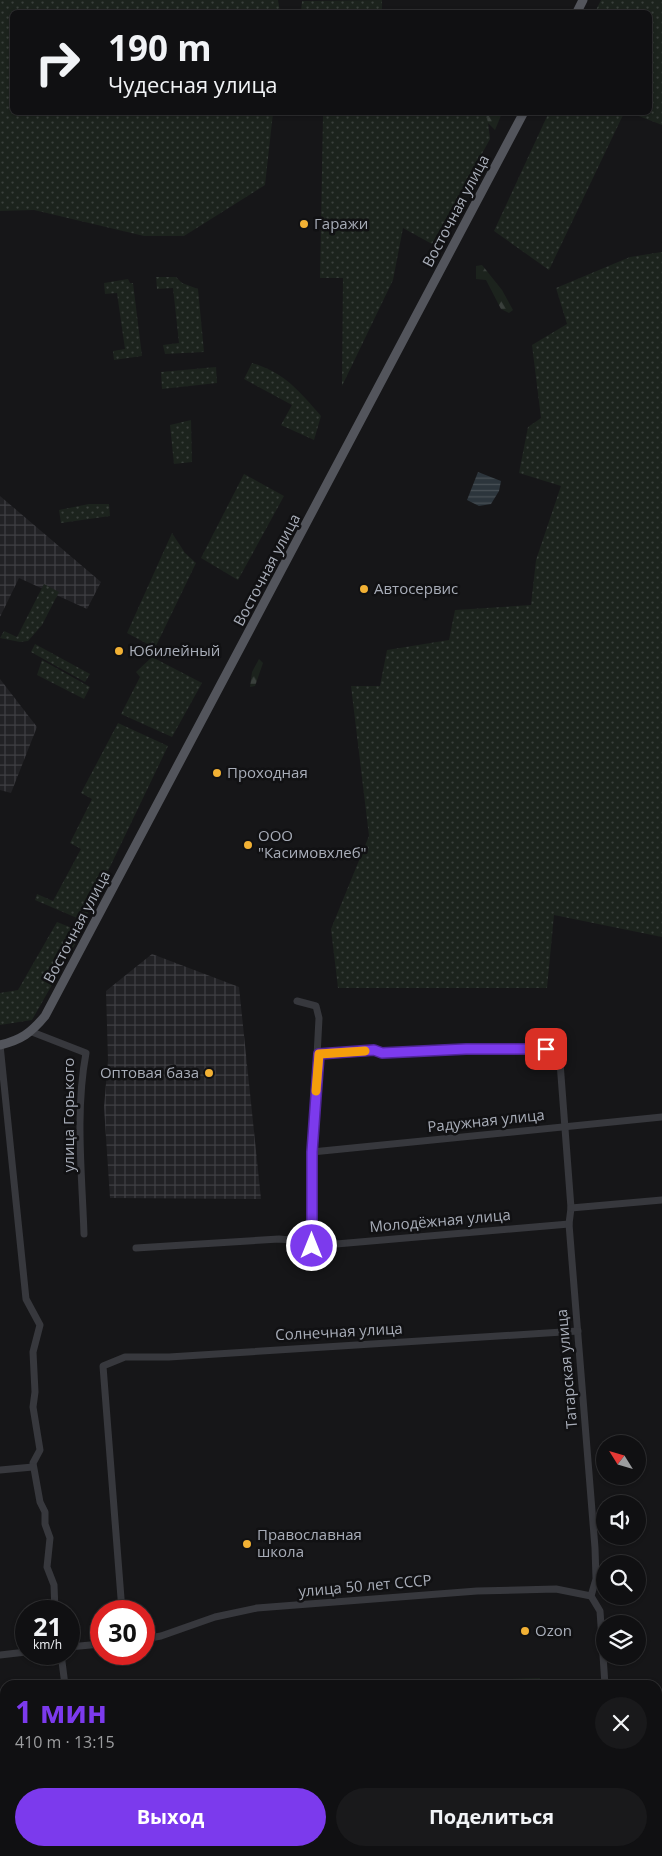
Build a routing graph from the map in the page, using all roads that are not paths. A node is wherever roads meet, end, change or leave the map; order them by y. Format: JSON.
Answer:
{"nodes":[{"id":1,"x":522,"y":115,"type":"edge"},
{"id":2,"x":296,"y":1001,"type":"dead end"},
{"id":3,"x":32,"y":1032,"type":"junction"},
{"id":4,"x":0,"y":1045,"type":"edge"},
{"id":5,"x":319,"y":1054,"type":"junction"},
{"id":6,"x":662,"y":1117,"type":"edge"},
{"id":7,"x":566,"y":1126,"type":"junction"},
{"id":8,"x":312,"y":1152,"type":"junction"},
{"id":9,"x":662,"y":1200,"type":"edge"},
{"id":10,"x":571,"y":1208,"type":"junction"},
{"id":11,"x":570,"y":1224,"type":"junction"},
{"id":12,"x":84,"y":1234,"type":"dead end"},
{"id":13,"x":313,"y":1244,"type":"junction"},
{"id":14,"x":136,"y":1248,"type":"dead end"},
{"id":15,"x":578,"y":1330,"type":"junction"},
{"id":16,"x":34,"y":1467,"type":"junction"},
{"id":17,"x":0,"y":1470,"type":"edge"},
{"id":18,"x":591,"y":1596,"type":"junction"},
{"id":19,"x":55,"y":1600,"type":"edge"},
{"id":20,"x":121,"y":1600,"type":"edge"},
{"id":21,"x":155,"y":1637,"type":"edge"},
{"id":22,"x":15,"y":1653,"type":"edge"},
{"id":23,"x":0,"y":1655,"type":"edge"},
{"id":24,"x":62,"y":1665,"type":"edge"},
{"id":25,"x":64,"y":1680,"type":"edge"},
{"id":26,"x":604,"y":1680,"type":"edge"}],
"edges":[{"from":1,"to":3,"type":"main road","name":"Восточная улица"},
{"from":2,"to":5,"type":"street"},
{"from":3,"to":4,"type":"main road","name":"Восточная улица"},
{"from":3,"to":12,"type":"street","name":"улица Горького"},
{"from":4,"to":16,"type":"street"},
{"from":5,"to":7,"type":"street","name":"Татарская улица"},
{"from":5,"to":8,"type":"street"},
{"from":6,"to":7,"type":"street","name":"Радужная улица"},
{"from":7,"to":8,"type":"street","name":"Радужная улица"},
{"from":7,"to":10,"type":"street","name":"Татарская улица"},
{"from":8,"to":13,"type":"street"},
{"from":9,"to":10,"type":"street"},
{"from":10,"to":11,"type":"street","name":"Татарская улица"},
{"from":11,"to":13,"type":"street","name":"Молодёжная улица"},
{"from":11,"to":15,"type":"street","name":"Татарская улица"},
{"from":13,"to":14,"type":"street"},
{"from":15,"to":18,"type":"street","name":"Татарская улица"},
{"from":15,"to":20,"type":"street","name":"Солнечная улица"},
{"from":16,"to":17,"type":"street"},
{"from":16,"to":19,"type":"street"},
{"from":18,"to":21,"type":"street","name":"улица 50 лет СССР"},
{"from":18,"to":26,"type":"street"},
{"from":22,"to":23,"type":"street"},
{"from":24,"to":25,"type":"street"}]}
